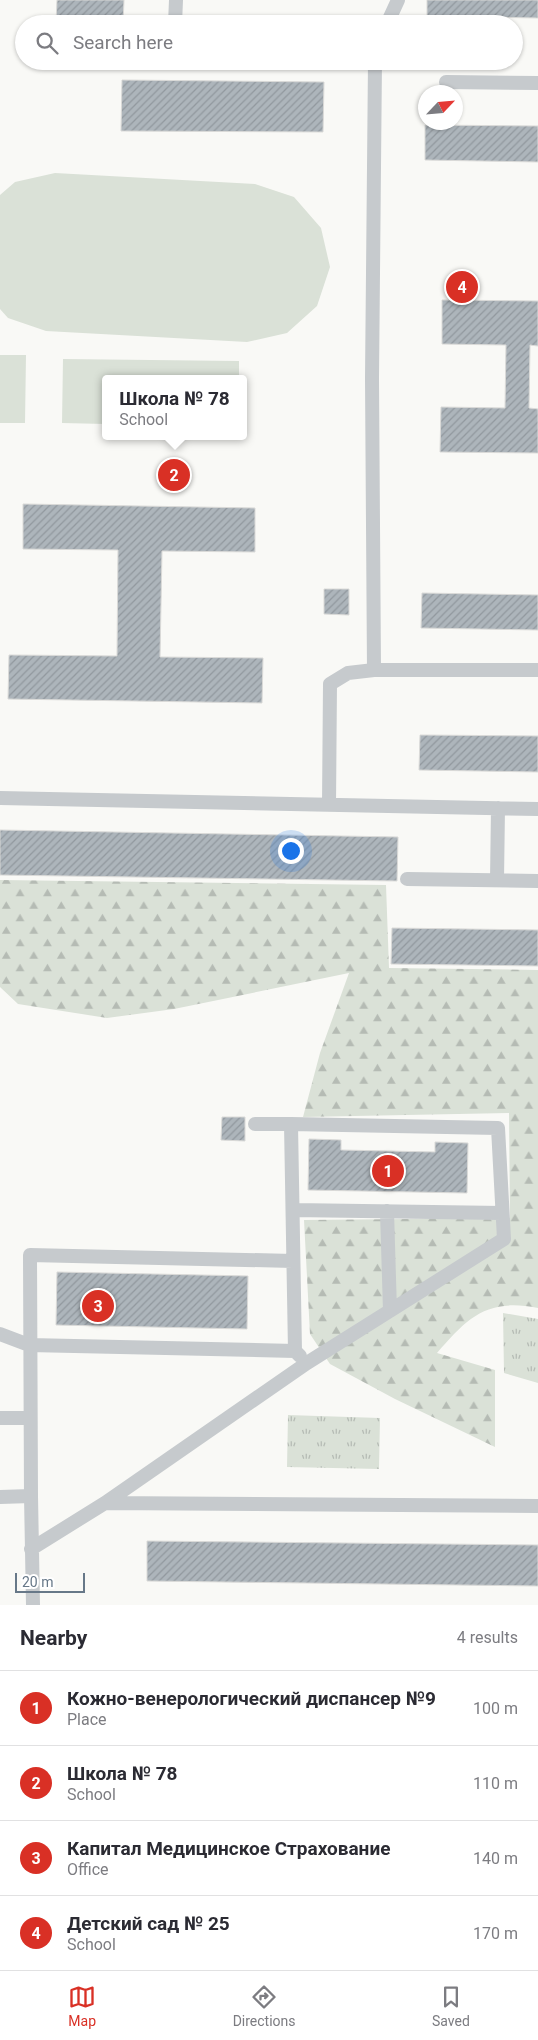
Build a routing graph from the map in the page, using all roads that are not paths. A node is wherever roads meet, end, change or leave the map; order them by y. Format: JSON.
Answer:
{"nodes":[{"id":1,"x":176,"y":0,"type":"edge"},
{"id":2,"x":398,"y":0,"type":"edge"},
{"id":3,"x":175,"y":15,"type":"edge"},
{"id":4,"x":391,"y":15,"type":"edge"},
{"id":5,"x":375,"y":70,"type":"edge"},
{"id":6,"x":446,"y":82,"type":"dead end"},
{"id":7,"x":538,"y":83,"type":"edge"},
{"id":8,"x":374,"y":670,"type":"junction"},
{"id":9,"x":538,"y":670,"type":"edge"},
{"id":10,"x":0,"y":798,"type":"edge"},
{"id":11,"x":329,"y":805,"type":"junction"},
{"id":12,"x":498,"y":808,"type":"junction"},
{"id":13,"x":538,"y":809,"type":"edge"},
{"id":14,"x":407,"y":879,"type":"dead end"},
{"id":15,"x":497,"y":880,"type":"junction"},
{"id":16,"x":538,"y":881,"type":"edge"},
{"id":17,"x":255,"y":1124,"type":"dead end"},
{"id":18,"x":291,"y":1124,"type":"junction"},
{"id":19,"x":293,"y":1210,"type":"junction"},
{"id":20,"x":387,"y":1211,"type":"junction"},
{"id":21,"x":502,"y":1213,"type":"junction"},
{"id":22,"x":293,"y":1261,"type":"junction"},
{"id":23,"x":390,"y":1311,"type":"junction"},
{"id":24,"x":0,"y":1334,"type":"edge"},
{"id":25,"x":29,"y":1345,"type":"junction"},
{"id":26,"x":295,"y":1351,"type":"junction"},
{"id":27,"x":307,"y":1362,"type":"junction"},
{"id":28,"x":0,"y":1418,"type":"edge"},
{"id":29,"x":30,"y":1418,"type":"junction"},
{"id":30,"x":0,"y":1496,"type":"edge"},
{"id":31,"x":31,"y":1496,"type":"junction"},
{"id":32,"x":105,"y":1503,"type":"junction"},
{"id":33,"x":538,"y":1506,"type":"edge"},
{"id":34,"x":31,"y":1549,"type":"junction"},
{"id":35,"x":33,"y":1605,"type":"edge"}],
"edges":[{"from":1,"to":3,"type":"lane"},
{"from":2,"to":4,"type":"lane"},
{"from":5,"to":8,"type":"lane"},
{"from":6,"to":7,"type":"lane"},
{"from":8,"to":9,"type":"lane"},
{"from":8,"to":11,"type":"lane"},
{"from":10,"to":11,"type":"lane"},
{"from":11,"to":12,"type":"lane"},
{"from":12,"to":13,"type":"lane"},
{"from":12,"to":15,"type":"lane"},
{"from":14,"to":15,"type":"lane"},
{"from":15,"to":16,"type":"lane"},
{"from":17,"to":18,"type":"lane"},
{"from":18,"to":19,"type":"lane"},
{"from":18,"to":21,"type":"lane"},
{"from":19,"to":20,"type":"lane"},
{"from":19,"to":22,"type":"lane"},
{"from":20,"to":21,"type":"lane"},
{"from":20,"to":23,"type":"lane"},
{"from":21,"to":23,"type":"lane"},
{"from":22,"to":25,"type":"lane"},
{"from":22,"to":26,"type":"lane"},
{"from":23,"to":27,"type":"lane"},
{"from":24,"to":25,"type":"lane"},
{"from":25,"to":26,"type":"lane"},
{"from":25,"to":29,"type":"lane"},
{"from":26,"to":27,"type":"lane"},
{"from":27,"to":32,"type":"lane"},
{"from":28,"to":29,"type":"lane"},
{"from":29,"to":31,"type":"lane"},
{"from":30,"to":31,"type":"lane"},
{"from":31,"to":34,"type":"lane"},
{"from":32,"to":33,"type":"lane"},
{"from":32,"to":34,"type":"lane"},
{"from":34,"to":35,"type":"lane"}]}
